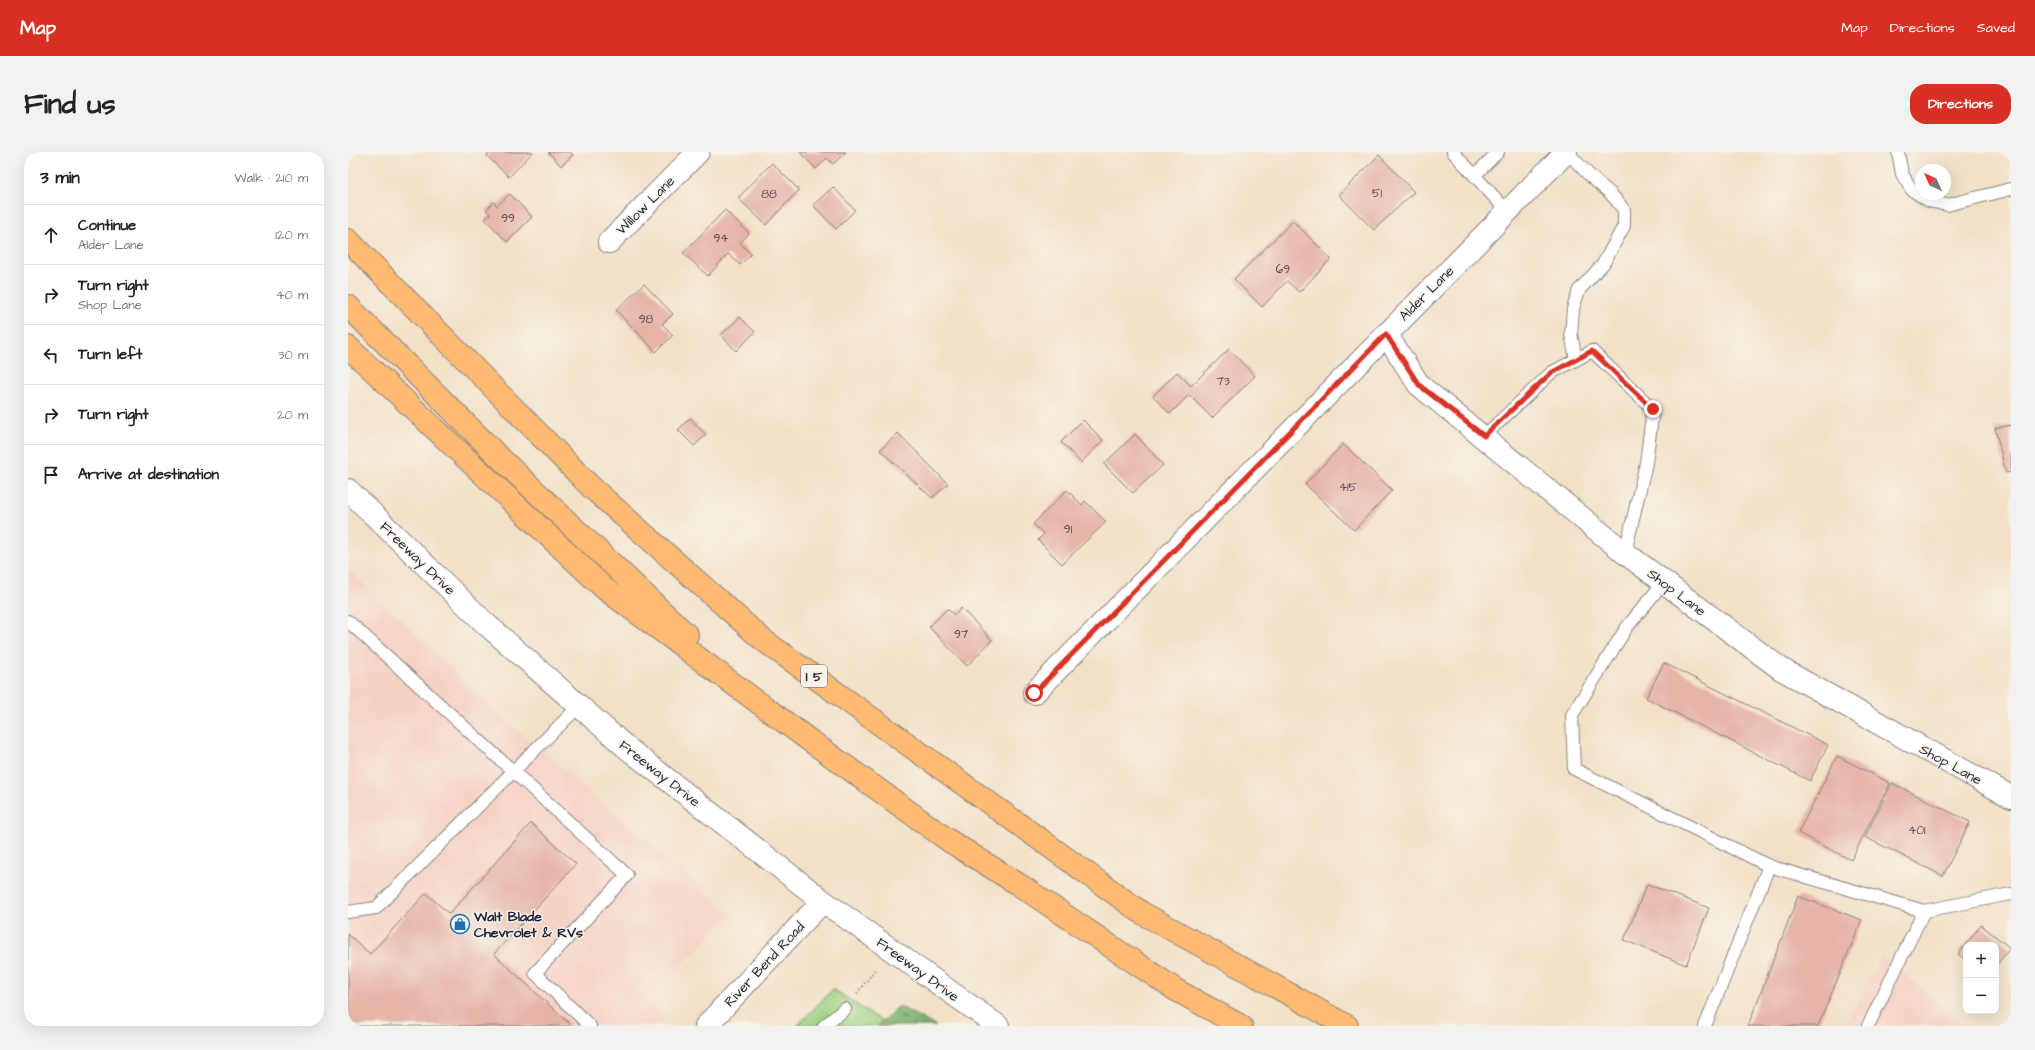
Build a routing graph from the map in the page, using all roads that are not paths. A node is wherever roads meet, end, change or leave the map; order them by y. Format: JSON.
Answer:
{"nodes":[{"id":1,"x":698,"y":152,"type":"edge"},
{"id":2,"x":1454,"y":152,"type":"edge"},
{"id":3,"x":1498,"y":152,"type":"edge"},
{"id":4,"x":1567,"y":152,"type":"edge"},
{"id":5,"x":1898,"y":152,"type":"edge"},
{"id":6,"x":1475,"y":175,"type":"junction"},
{"id":7,"x":2011,"y":189,"type":"edge"},
{"id":8,"x":1507,"y":212,"type":"junction"},
{"id":9,"x":348,"y":240,"type":"edge"},
{"id":10,"x":608,"y":242,"type":"dead end"},
{"id":11,"x":348,"y":306,"type":"edge"},
{"id":12,"x":1386,"y":334,"type":"junction"},
{"id":13,"x":348,"y":347,"type":"edge"},
{"id":14,"x":1576,"y":359,"type":"junction"},
{"id":15,"x":1484,"y":436,"type":"junction"},
{"id":16,"x":348,"y":490,"type":"edge"},
{"id":17,"x":1625,"y":553,"type":"junction"},
{"id":18,"x":1664,"y":582,"type":"junction"},
{"id":19,"x":348,"y":621,"type":"edge"},
{"id":20,"x":1034,"y":693,"type":"dead end"},
{"id":21,"x":579,"y":706,"type":"junction"},
{"id":22,"x":805,"y":737,"type":"junction"},
{"id":23,"x":512,"y":772,"type":"junction"},
{"id":24,"x":2011,"y":797,"type":"edge"},
{"id":25,"x":1769,"y":866,"type":"junction"},
{"id":26,"x":2011,"y":894,"type":"edge"},
{"id":27,"x":823,"y":901,"type":"junction"},
{"id":28,"x":1924,"y":911,"type":"junction"},
{"id":29,"x":348,"y":912,"type":"edge"},
{"id":30,"x":845,"y":1009,"type":"road end"},
{"id":31,"x":590,"y":1026,"type":"edge"},
{"id":32,"x":706,"y":1026,"type":"edge"},
{"id":33,"x":824,"y":1026,"type":"edge"},
{"id":34,"x":998,"y":1026,"type":"edge"},
{"id":35,"x":1241,"y":1026,"type":"edge"},
{"id":36,"x":1347,"y":1026,"type":"edge"},
{"id":37,"x":1705,"y":1026,"type":"edge"},
{"id":38,"x":1868,"y":1026,"type":"edge"}],
"edges":[{"from":1,"to":10,"type":"street","name":"Willow Lane"},
{"from":2,"to":6,"type":"lane"},
{"from":3,"to":6,"type":"lane"},
{"from":4,"to":8,"type":"street","name":"Alder Lane"},
{"from":4,"to":14,"type":"lane"},
{"from":5,"to":7,"type":"lane"},
{"from":6,"to":8,"type":"lane"},
{"from":8,"to":12,"type":"street","name":"Alder Lane"},
{"from":9,"to":36,"type":"highway","number":"I 5"},
{"from":11,"to":22,"type":"highway"},
{"from":12,"to":15,"type":"street","name":"Shop Lane"},
{"from":12,"to":20,"type":"street","name":"Alder Lane"},
{"from":13,"to":22,"type":"highway"},
{"from":14,"to":15,"type":"lane"},
{"from":14,"to":17,"type":"lane"},
{"from":15,"to":17,"type":"street","name":"Shop Lane"},
{"from":16,"to":21,"type":"street","name":"Freeway Drive"},
{"from":17,"to":18,"type":"street","name":"Shop Lane"},
{"from":18,"to":24,"type":"street","name":"Shop Lane"},
{"from":18,"to":25,"type":"lane"},
{"from":19,"to":23,"type":"lane"},
{"from":21,"to":23,"type":"lane"},
{"from":21,"to":27,"type":"street","name":"Freeway Drive"},
{"from":22,"to":35,"type":"highway"},
{"from":23,"to":29,"type":"lane"},
{"from":23,"to":31,"type":"lane"},
{"from":25,"to":28,"type":"lane"},
{"from":25,"to":37,"type":"lane"},
{"from":26,"to":28,"type":"lane"},
{"from":27,"to":32,"type":"street","name":"River Bend Road"},
{"from":27,"to":34,"type":"street","name":"Freeway Drive"},
{"from":28,"to":38,"type":"lane"},
{"from":30,"to":33,"type":"lane"}]}
